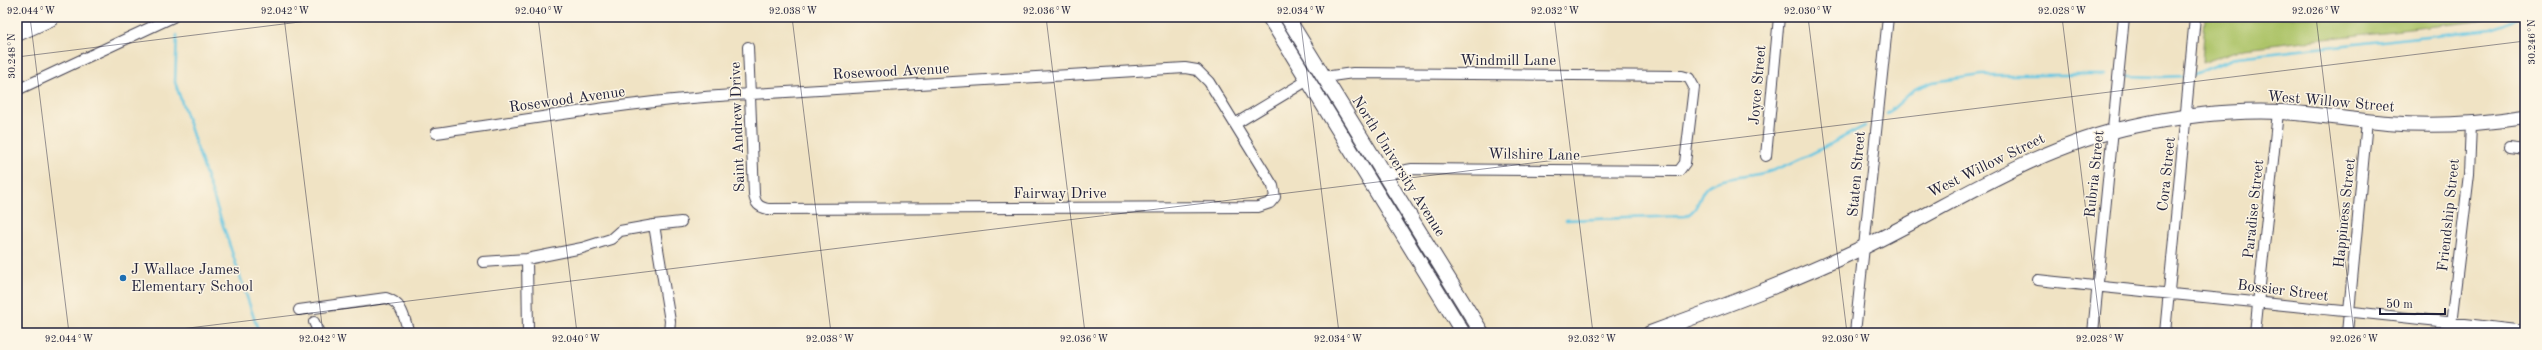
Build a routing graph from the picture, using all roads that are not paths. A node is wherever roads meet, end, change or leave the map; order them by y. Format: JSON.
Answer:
{"nodes":[{"id":1,"x":50,"y":17,"type":"edge"},
{"id":2,"x":173,"y":17,"type":"edge"},
{"id":3,"x":1269,"y":17,"type":"edge"},
{"id":4,"x":1287,"y":17,"type":"edge"},
{"id":5,"x":1779,"y":17,"type":"edge"},
{"id":6,"x":1888,"y":17,"type":"edge"},
{"id":7,"x":2124,"y":17,"type":"edge"},
{"id":8,"x":2195,"y":17,"type":"edge"},
{"id":9,"x":17,"y":32,"type":"edge"},
{"id":10,"x":748,"y":47,"type":"dead end"},
{"id":11,"x":1324,"y":77,"type":"junction"},
{"id":12,"x":1308,"y":80,"type":"junction"},
{"id":13,"x":17,"y":90,"type":"edge"},
{"id":14,"x":751,"y":94,"type":"junction"},
{"id":15,"x":2278,"y":112,"type":"junction"},
{"id":16,"x":2525,"y":117,"type":"edge"},
{"id":17,"x":2187,"y":118,"type":"junction"},
{"id":18,"x":2367,"y":121,"type":"junction"},
{"id":19,"x":2471,"y":123,"type":"junction"},
{"id":20,"x":1235,"y":124,"type":"junction"},
{"id":21,"x":2114,"y":131,"type":"junction"},
{"id":22,"x":436,"y":133,"type":"dead end"},
{"id":23,"x":2509,"y":147,"type":"dead end"},
{"id":24,"x":2525,"y":149,"type":"edge"},
{"id":25,"x":1766,"y":156,"type":"dead end"},
{"id":26,"x":1683,"y":168,"type":"joint"},
{"id":27,"x":1384,"y":174,"type":"junction"},
{"id":28,"x":1369,"y":178,"type":"junction"},
{"id":29,"x":758,"y":205,"type":"joint"},
{"id":30,"x":681,"y":222,"type":"dead end"},
{"id":31,"x":654,"y":226,"type":"junction"},
{"id":32,"x":1865,"y":246,"type":"junction"},
{"id":33,"x":527,"y":259,"type":"junction"},
{"id":34,"x":483,"y":262,"type":"dead end"},
{"id":35,"x":2038,"y":280,"type":"dead end"},
{"id":36,"x":2098,"y":287,"type":"junction"},
{"id":37,"x":2169,"y":293,"type":"junction"},
{"id":38,"x":2258,"y":301,"type":"junction"},
{"id":39,"x":299,"y":310,"type":"dead end"},
{"id":40,"x":2349,"y":313,"type":"junction"},
{"id":41,"x":314,"y":322,"type":"dead end"},
{"id":42,"x":2451,"y":322,"type":"junction"},
{"id":43,"x":2525,"y":331,"type":"edge"},
{"id":44,"x":319,"y":333,"type":"edge"},
{"id":45,"x":409,"y":333,"type":"edge"},
{"id":46,"x":528,"y":333,"type":"edge"},
{"id":47,"x":669,"y":333,"type":"edge"},
{"id":48,"x":1463,"y":333,"type":"edge"},
{"id":49,"x":1482,"y":333,"type":"edge"},
{"id":50,"x":1650,"y":333,"type":"edge"},
{"id":51,"x":1855,"y":333,"type":"edge"},
{"id":52,"x":2093,"y":333,"type":"edge"},
{"id":53,"x":2165,"y":333,"type":"edge"},
{"id":54,"x":2255,"y":333,"type":"edge"},
{"id":55,"x":2347,"y":333,"type":"edge"},
{"id":56,"x":2450,"y":333,"type":"edge"}],
"edges":[{"from":1,"to":9,"type":"highway"},
{"from":2,"to":13,"type":"street"},
{"from":3,"to":12,"type":"main road","name":"North University Avenue"},
{"from":4,"to":11,"type":"main road","name":"North University Avenue"},
{"from":5,"to":25,"type":"street","name":"Joyce Street"},
{"from":6,"to":32,"type":"street","name":"Staten Street"},
{"from":7,"to":21,"type":"street","name":"Rubria Street"},
{"from":8,"to":17,"type":"street","name":"Cora Street"},
{"from":10,"to":14,"type":"street","name":"Saint Andrew Drive"},
{"from":11,"to":26,"type":"street","name":"Windmill Lane"},
{"from":11,"to":27,"type":"main road","name":"North University Avenue"},
{"from":12,"to":20,"type":"street"},
{"from":12,"to":28,"type":"main road","name":"North University Avenue"},
{"from":14,"to":20,"type":"street","name":"Rosewood Avenue"},
{"from":14,"to":22,"type":"street","name":"Rosewood Avenue"},
{"from":14,"to":29,"type":"street","name":"Saint Andrew Drive"},
{"from":15,"to":17,"type":"main road","name":"West Willow Street"},
{"from":15,"to":18,"type":"main road","name":"West Willow Street"},
{"from":15,"to":38,"type":"street","name":"Paradise Street"},
{"from":16,"to":19,"type":"main road","name":"West Willow Street"},
{"from":17,"to":21,"type":"main road","name":"West Willow Street"},
{"from":17,"to":37,"type":"street","name":"Cora Street"},
{"from":18,"to":19,"type":"main road","name":"West Willow Street"},
{"from":18,"to":40,"type":"street","name":"Happiness Street"},
{"from":19,"to":42,"type":"street","name":"Friendship Street"},
{"from":20,"to":29,"type":"street","name":"Fairway Drive"},
{"from":21,"to":32,"type":"main road","name":"West Willow Street"},
{"from":21,"to":36,"type":"street","name":"Rubria Street"},
{"from":23,"to":24,"type":"street"},
{"from":26,"to":27,"type":"street","name":"Wilshire Lane"},
{"from":27,"to":28,"type":"main road"},
{"from":27,"to":49,"type":"main road","name":"North University Avenue"},
{"from":28,"to":48,"type":"main road","name":"North University Avenue"},
{"from":30,"to":31,"type":"street"},
{"from":31,"to":33,"type":"street"},
{"from":31,"to":47,"type":"street"},
{"from":32,"to":50,"type":"main road","name":"West Willow Street"},
{"from":32,"to":51,"type":"street","name":"Staten Street"},
{"from":33,"to":34,"type":"street"},
{"from":33,"to":46,"type":"street"},
{"from":35,"to":36,"type":"street","name":"Bossier Street"},
{"from":36,"to":37,"type":"street","name":"Bossier Street"},
{"from":36,"to":52,"type":"street","name":"Rubria Street"},
{"from":37,"to":38,"type":"street","name":"Bossier Street"},
{"from":37,"to":53,"type":"street","name":"Cora Street"},
{"from":38,"to":40,"type":"street","name":"Bossier Street"},
{"from":38,"to":54,"type":"street","name":"Paradise Street"},
{"from":39,"to":45,"type":"street"},
{"from":40,"to":42,"type":"street","name":"Bossier Street"},
{"from":40,"to":55,"type":"street","name":"Happiness Street"},
{"from":41,"to":44,"type":"street"},
{"from":42,"to":43,"type":"street","name":"Bossier Street"},
{"from":42,"to":56,"type":"street","name":"Friendship Street"}]}
